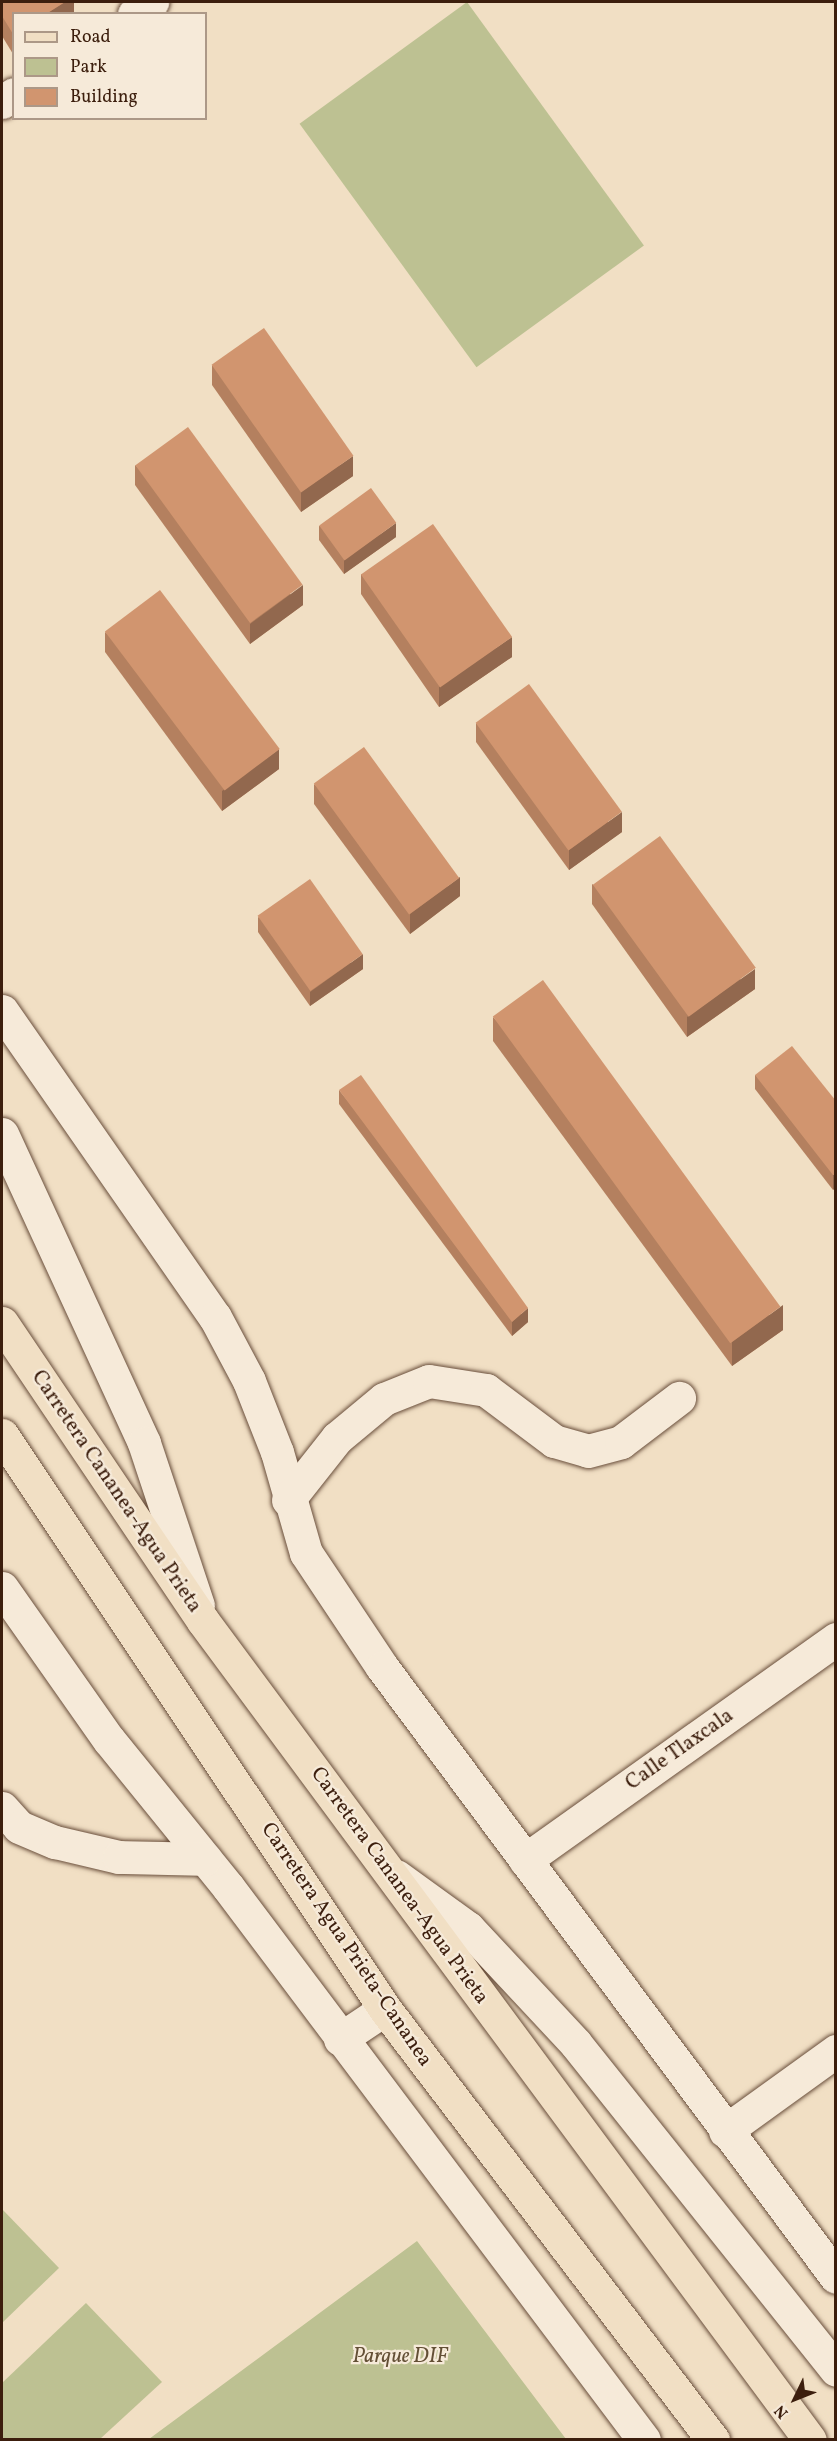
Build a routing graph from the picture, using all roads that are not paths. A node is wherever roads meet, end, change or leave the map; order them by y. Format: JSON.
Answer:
{"nodes":[{"id":1,"x":152,"y":2,"type":"edge"},
{"id":2,"x":137,"y":12,"type":"edge"},
{"id":3,"x":2,"y":1011,"type":"edge"},
{"id":4,"x":2,"y":1134,"type":"edge"},
{"id":5,"x":2,"y":1323,"type":"edge"},
{"id":6,"x":679,"y":1398,"type":"dead end"},
{"id":7,"x":2,"y":1435,"type":"edge"},
{"id":8,"x":288,"y":1500,"type":"junction"},
{"id":9,"x":2,"y":1588,"type":"edge"},
{"id":10,"x":203,"y":1621,"type":"junction"},
{"id":11,"x":836,"y":1639,"type":"edge"},
{"id":12,"x":2,"y":1808,"type":"edge"},
{"id":13,"x":205,"y":1859,"type":"junction"},
{"id":14,"x":525,"y":1860,"type":"junction"},
{"id":15,"x":388,"y":1870,"type":"junction"},
{"id":16,"x":385,"y":2009,"type":"junction"},
{"id":17,"x":340,"y":2039,"type":"junction"},
{"id":18,"x":836,"y":2051,"type":"edge"},
{"id":19,"x":724,"y":2132,"type":"junction"},
{"id":20,"x":836,"y":2277,"type":"edge"},
{"id":21,"x":836,"y":2370,"type":"edge"},
{"id":22,"x":644,"y":2439,"type":"edge"},
{"id":23,"x":713,"y":2439,"type":"edge"},
{"id":24,"x":810,"y":2439,"type":"edge"}],
"edges":[{"from":1,"to":2,"type":"street"},
{"from":3,"to":8,"type":"street"},
{"from":4,"to":10,"type":"street"},
{"from":5,"to":10,"type":"main road","name":"Carretera Cananea-Agua Prieta"},
{"from":6,"to":8,"type":"street"},
{"from":7,"to":16,"type":"main road","name":"Carretera Agua Prieta-Cananea"},
{"from":8,"to":14,"type":"street"},
{"from":9,"to":13,"type":"street"},
{"from":10,"to":15,"type":"main road","name":"Carretera Cananea-Agua Prieta"},
{"from":11,"to":14,"type":"street","name":"Calle Tlaxcala"},
{"from":12,"to":13,"type":"street"},
{"from":13,"to":17,"type":"street"},
{"from":14,"to":19,"type":"street"},
{"from":15,"to":21,"type":"street"},
{"from":15,"to":24,"type":"main road","name":"Carretera Cananea-Agua Prieta"},
{"from":16,"to":17,"type":"street"},
{"from":16,"to":23,"type":"main road","name":"Carretera Agua Prieta-Cananea"},
{"from":17,"to":22,"type":"street"},
{"from":18,"to":19,"type":"street"},
{"from":19,"to":20,"type":"street"}]}
